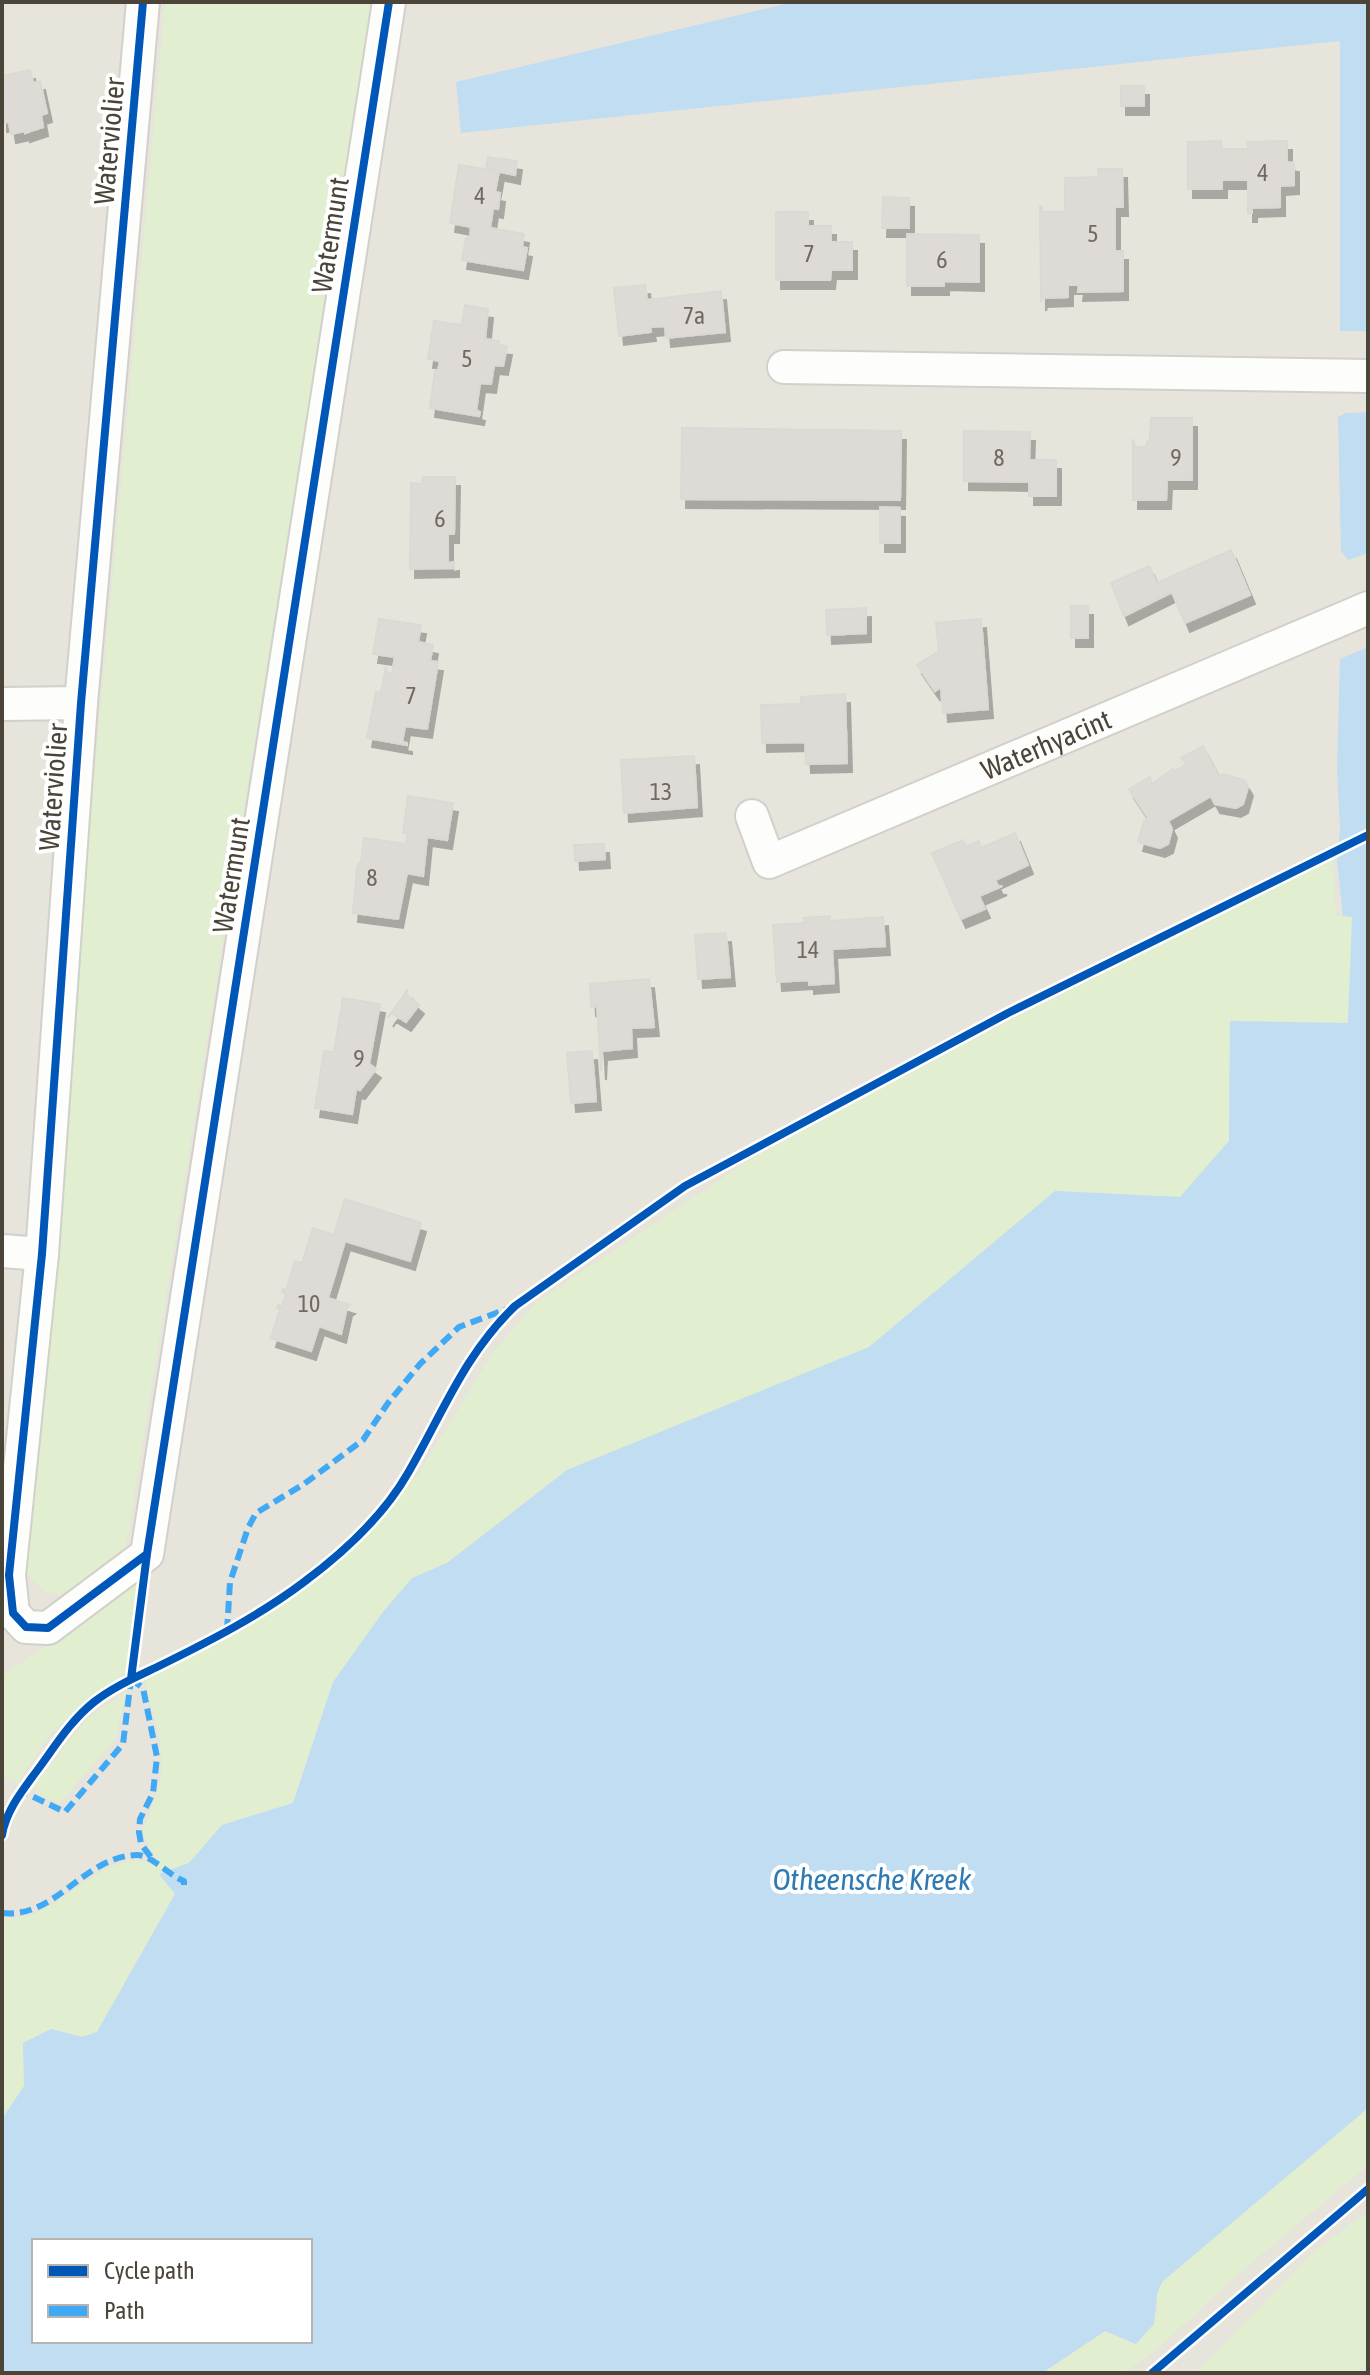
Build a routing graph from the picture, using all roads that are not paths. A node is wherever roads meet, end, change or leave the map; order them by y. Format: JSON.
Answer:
{"nodes":[{"id":1,"x":143,"y":2,"type":"edge"},
{"id":2,"x":389,"y":2,"type":"edge"},
{"id":3,"x":784,"y":367,"type":"dead end"},
{"id":4,"x":1368,"y":376,"type":"edge"},
{"id":5,"x":1368,"y":608,"type":"edge"},
{"id":6,"x":81,"y":703,"type":"junction"},
{"id":7,"x":2,"y":704,"type":"edge"},
{"id":8,"x":752,"y":816,"type":"dead end"},
{"id":9,"x":2,"y":1251,"type":"edge"},
{"id":10,"x":42,"y":1254,"type":"junction"},
{"id":11,"x":9,"y":1575,"type":"joint"}],
"edges":[{"from":1,"to":6,"type":"street","name":"Waterviolier"},
{"from":2,"to":11,"type":"street","name":"Watermunt"},
{"from":3,"to":4,"type":"street"},
{"from":5,"to":8,"type":"street","name":"Waterhyacint"},
{"from":6,"to":7,"type":"street","name":"Waterviolier"},
{"from":6,"to":10,"type":"street","name":"Waterviolier"},
{"from":9,"to":10,"type":"street"},
{"from":10,"to":11,"type":"street","name":"Waterviolier"}]}
